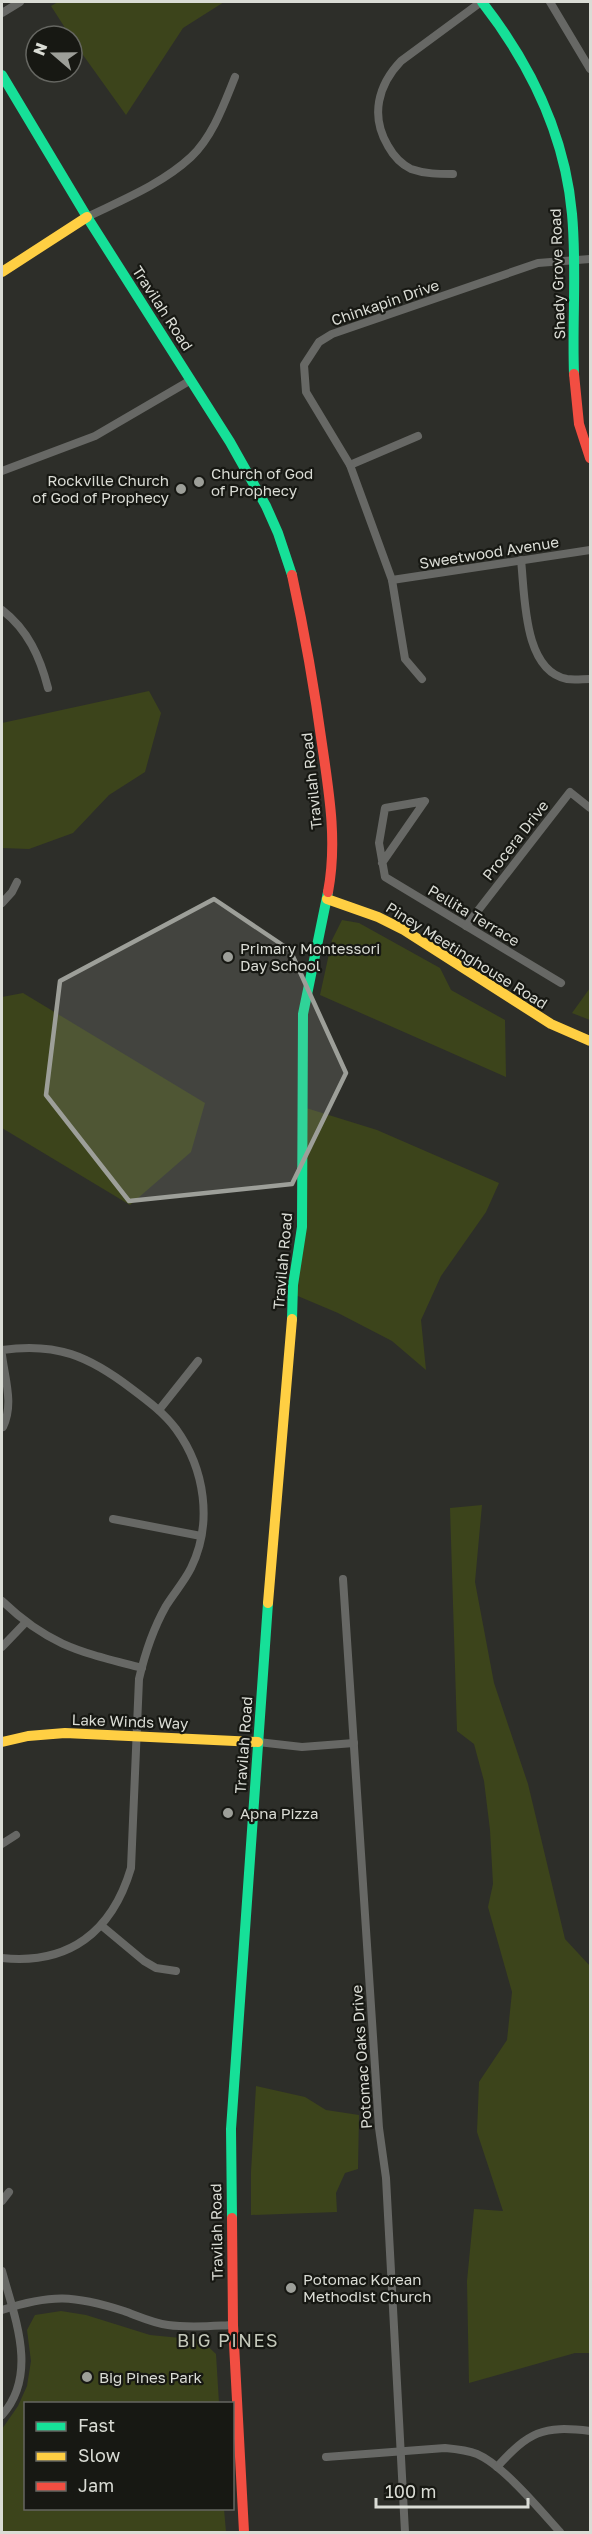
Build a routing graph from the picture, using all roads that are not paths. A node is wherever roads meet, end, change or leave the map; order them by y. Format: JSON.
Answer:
{"nodes":[{"id":1,"x":20,"y":2,"type":"edge"},
{"id":2,"x":482,"y":2,"type":"edge"},
{"id":3,"x":550,"y":2,"type":"edge"},
{"id":4,"x":2,"y":13,"type":"edge"},
{"id":5,"x":591,"y":69,"type":"edge"},
{"id":6,"x":2,"y":75,"type":"edge"},
{"id":7,"x":235,"y":77,"type":"dead end"},
{"id":8,"x":453,"y":174,"type":"dead end"},
{"id":9,"x":87,"y":217,"type":"junction"},
{"id":10,"x":591,"y":259,"type":"edge"},
{"id":11,"x":574,"y":260,"type":"junction"},
{"id":12,"x":2,"y":272,"type":"edge"},
{"id":13,"x":191,"y":380,"type":"junction"},
{"id":14,"x":418,"y":436,"type":"dead end"},
{"id":15,"x":591,"y":458,"type":"edge"},
{"id":16,"x":350,"y":465,"type":"junction"},
{"id":17,"x":2,"y":471,"type":"edge"},
{"id":18,"x":591,"y":550,"type":"edge"},
{"id":19,"x":521,"y":560,"type":"junction"},
{"id":20,"x":392,"y":580,"type":"junction"},
{"id":21,"x":3,"y":614,"type":"edge"},
{"id":22,"x":422,"y":679,"type":"dead end"},
{"id":23,"x":591,"y":679,"type":"edge"},
{"id":24,"x":48,"y":688,"type":"dead end"},
{"id":25,"x":591,"y":808,"type":"edge"},
{"id":26,"x":382,"y":863,"type":"junction"},
{"id":27,"x":17,"y":882,"type":"dead end"},
{"id":28,"x":327,"y":899,"type":"junction"},
{"id":29,"x":2,"y":903,"type":"edge"},
{"id":30,"x":466,"y":926,"type":"junction"},
{"id":31,"x":561,"y":983,"type":"dead end"},
{"id":32,"x":591,"y":1041,"type":"edge"},
{"id":33,"x":2,"y":1350,"type":"edge"},
{"id":34,"x":2,"y":1355,"type":"edge"},
{"id":35,"x":198,"y":1361,"type":"dead end"},
{"id":36,"x":159,"y":1410,"type":"junction"},
{"id":37,"x":3,"y":1427,"type":"edge"},
{"id":38,"x":113,"y":1519,"type":"dead end"},
{"id":39,"x":201,"y":1536,"type":"junction"},
{"id":40,"x":344,"y":1579,"type":"dead end"},
{"id":41,"x":2,"y":1601,"type":"edge"},
{"id":42,"x":25,"y":1623,"type":"junction"},
{"id":43,"x":2,"y":1647,"type":"edge"},
{"id":44,"x":142,"y":1668,"type":"junction"},
{"id":45,"x":138,"y":1736,"type":"junction"},
{"id":46,"x":2,"y":1742,"type":"edge"},
{"id":47,"x":258,"y":1742,"type":"junction"},
{"id":48,"x":354,"y":1743,"type":"junction"},
{"id":49,"x":16,"y":1834,"type":"dead end"},
{"id":50,"x":2,"y":1844,"type":"edge"},
{"id":51,"x":102,"y":1926,"type":"junction"},
{"id":52,"x":2,"y":1958,"type":"edge"},
{"id":53,"x":176,"y":1971,"type":"dead end"},
{"id":54,"x":9,"y":2192,"type":"dead end"},
{"id":55,"x":2,"y":2201,"type":"edge"},
{"id":56,"x":2,"y":2271,"type":"edge"},
{"id":57,"x":12,"y":2307,"type":"junction"},
{"id":58,"x":2,"y":2310,"type":"edge"},
{"id":59,"x":233,"y":2325,"type":"junction"},
{"id":60,"x":2,"y":2415,"type":"edge"},
{"id":61,"x":591,"y":2431,"type":"edge"},
{"id":62,"x":400,"y":2452,"type":"junction"},
{"id":63,"x":326,"y":2457,"type":"dead end"},
{"id":64,"x":497,"y":2467,"type":"junction"},
{"id":65,"x":244,"y":2532,"type":"edge"},
{"id":66,"x":405,"y":2532,"type":"edge"},
{"id":67,"x":560,"y":2532,"type":"edge"}],
"edges":[{"from":1,"to":4,"type":"street"},
{"from":2,"to":8,"type":"street"},
{"from":2,"to":11,"type":"main road","name":"Shady Grove Road"},
{"from":3,"to":5,"type":"street"},
{"from":6,"to":9,"type":"main road","name":"Travilah Road"},
{"from":7,"to":9,"type":"street"},
{"from":9,"to":12,"type":"main road"},
{"from":9,"to":13,"type":"main road","name":"Travilah Road"},
{"from":10,"to":11,"type":"street","name":"Chinkapin Drive"},
{"from":11,"to":15,"type":"main road","name":"Shady Grove Road"},
{"from":11,"to":16,"type":"street","name":"Chinkapin Drive"},
{"from":13,"to":17,"type":"street"},
{"from":13,"to":28,"type":"main road","name":"Travilah Road"},
{"from":14,"to":16,"type":"street"},
{"from":16,"to":20,"type":"street","name":"Chinkapin Drive"},
{"from":18,"to":19,"type":"street","name":"Sweetwood Avenue"},
{"from":19,"to":20,"type":"street","name":"Sweetwood Avenue"},
{"from":19,"to":23,"type":"street"},
{"from":20,"to":22,"type":"street","name":"Chinkapin Drive"},
{"from":21,"to":24,"type":"street"},
{"from":25,"to":30,"type":"street","name":"Procera Drive"},
{"from":26,"to":26,"type":"street"},
{"from":26,"to":30,"type":"street","name":"Pellita Terrace"},
{"from":27,"to":29,"type":"street"},
{"from":28,"to":32,"type":"main road","name":"Piney Meetinghouse Road"},
{"from":28,"to":47,"type":"main road","name":"Travilah Road"},
{"from":30,"to":31,"type":"street","name":"Pellita Terrace"},
{"from":33,"to":36,"type":"street"},
{"from":34,"to":37,"type":"street"},
{"from":35,"to":36,"type":"street"},
{"from":36,"to":39,"type":"street"},
{"from":38,"to":39,"type":"street"},
{"from":39,"to":44,"type":"street"},
{"from":40,"to":48,"type":"street","name":"Potomac Oaks Drive"},
{"from":41,"to":42,"type":"street"},
{"from":42,"to":43,"type":"street"},
{"from":42,"to":44,"type":"street"},
{"from":44,"to":45,"type":"street"},
{"from":45,"to":46,"type":"main road","name":"Lake Winds Way"},
{"from":45,"to":47,"type":"main road","name":"Lake Winds Way"},
{"from":45,"to":51,"type":"street"},
{"from":47,"to":48,"type":"street"},
{"from":47,"to":59,"type":"main road","name":"Travilah Road"},
{"from":48,"to":62,"type":"street","name":"Potomac Oaks Drive"},
{"from":49,"to":50,"type":"street"},
{"from":51,"to":52,"type":"street"},
{"from":51,"to":53,"type":"street"},
{"from":54,"to":55,"type":"street"},
{"from":56,"to":57,"type":"street"},
{"from":57,"to":58,"type":"street"},
{"from":57,"to":59,"type":"street"},
{"from":57,"to":60,"type":"street"},
{"from":59,"to":65,"type":"main road","name":"Travilah Road"},
{"from":61,"to":64,"type":"street"},
{"from":62,"to":63,"type":"street"},
{"from":62,"to":64,"type":"street"},
{"from":62,"to":66,"type":"street","name":"Potomac Oaks Drive"},
{"from":64,"to":67,"type":"street"}]}
